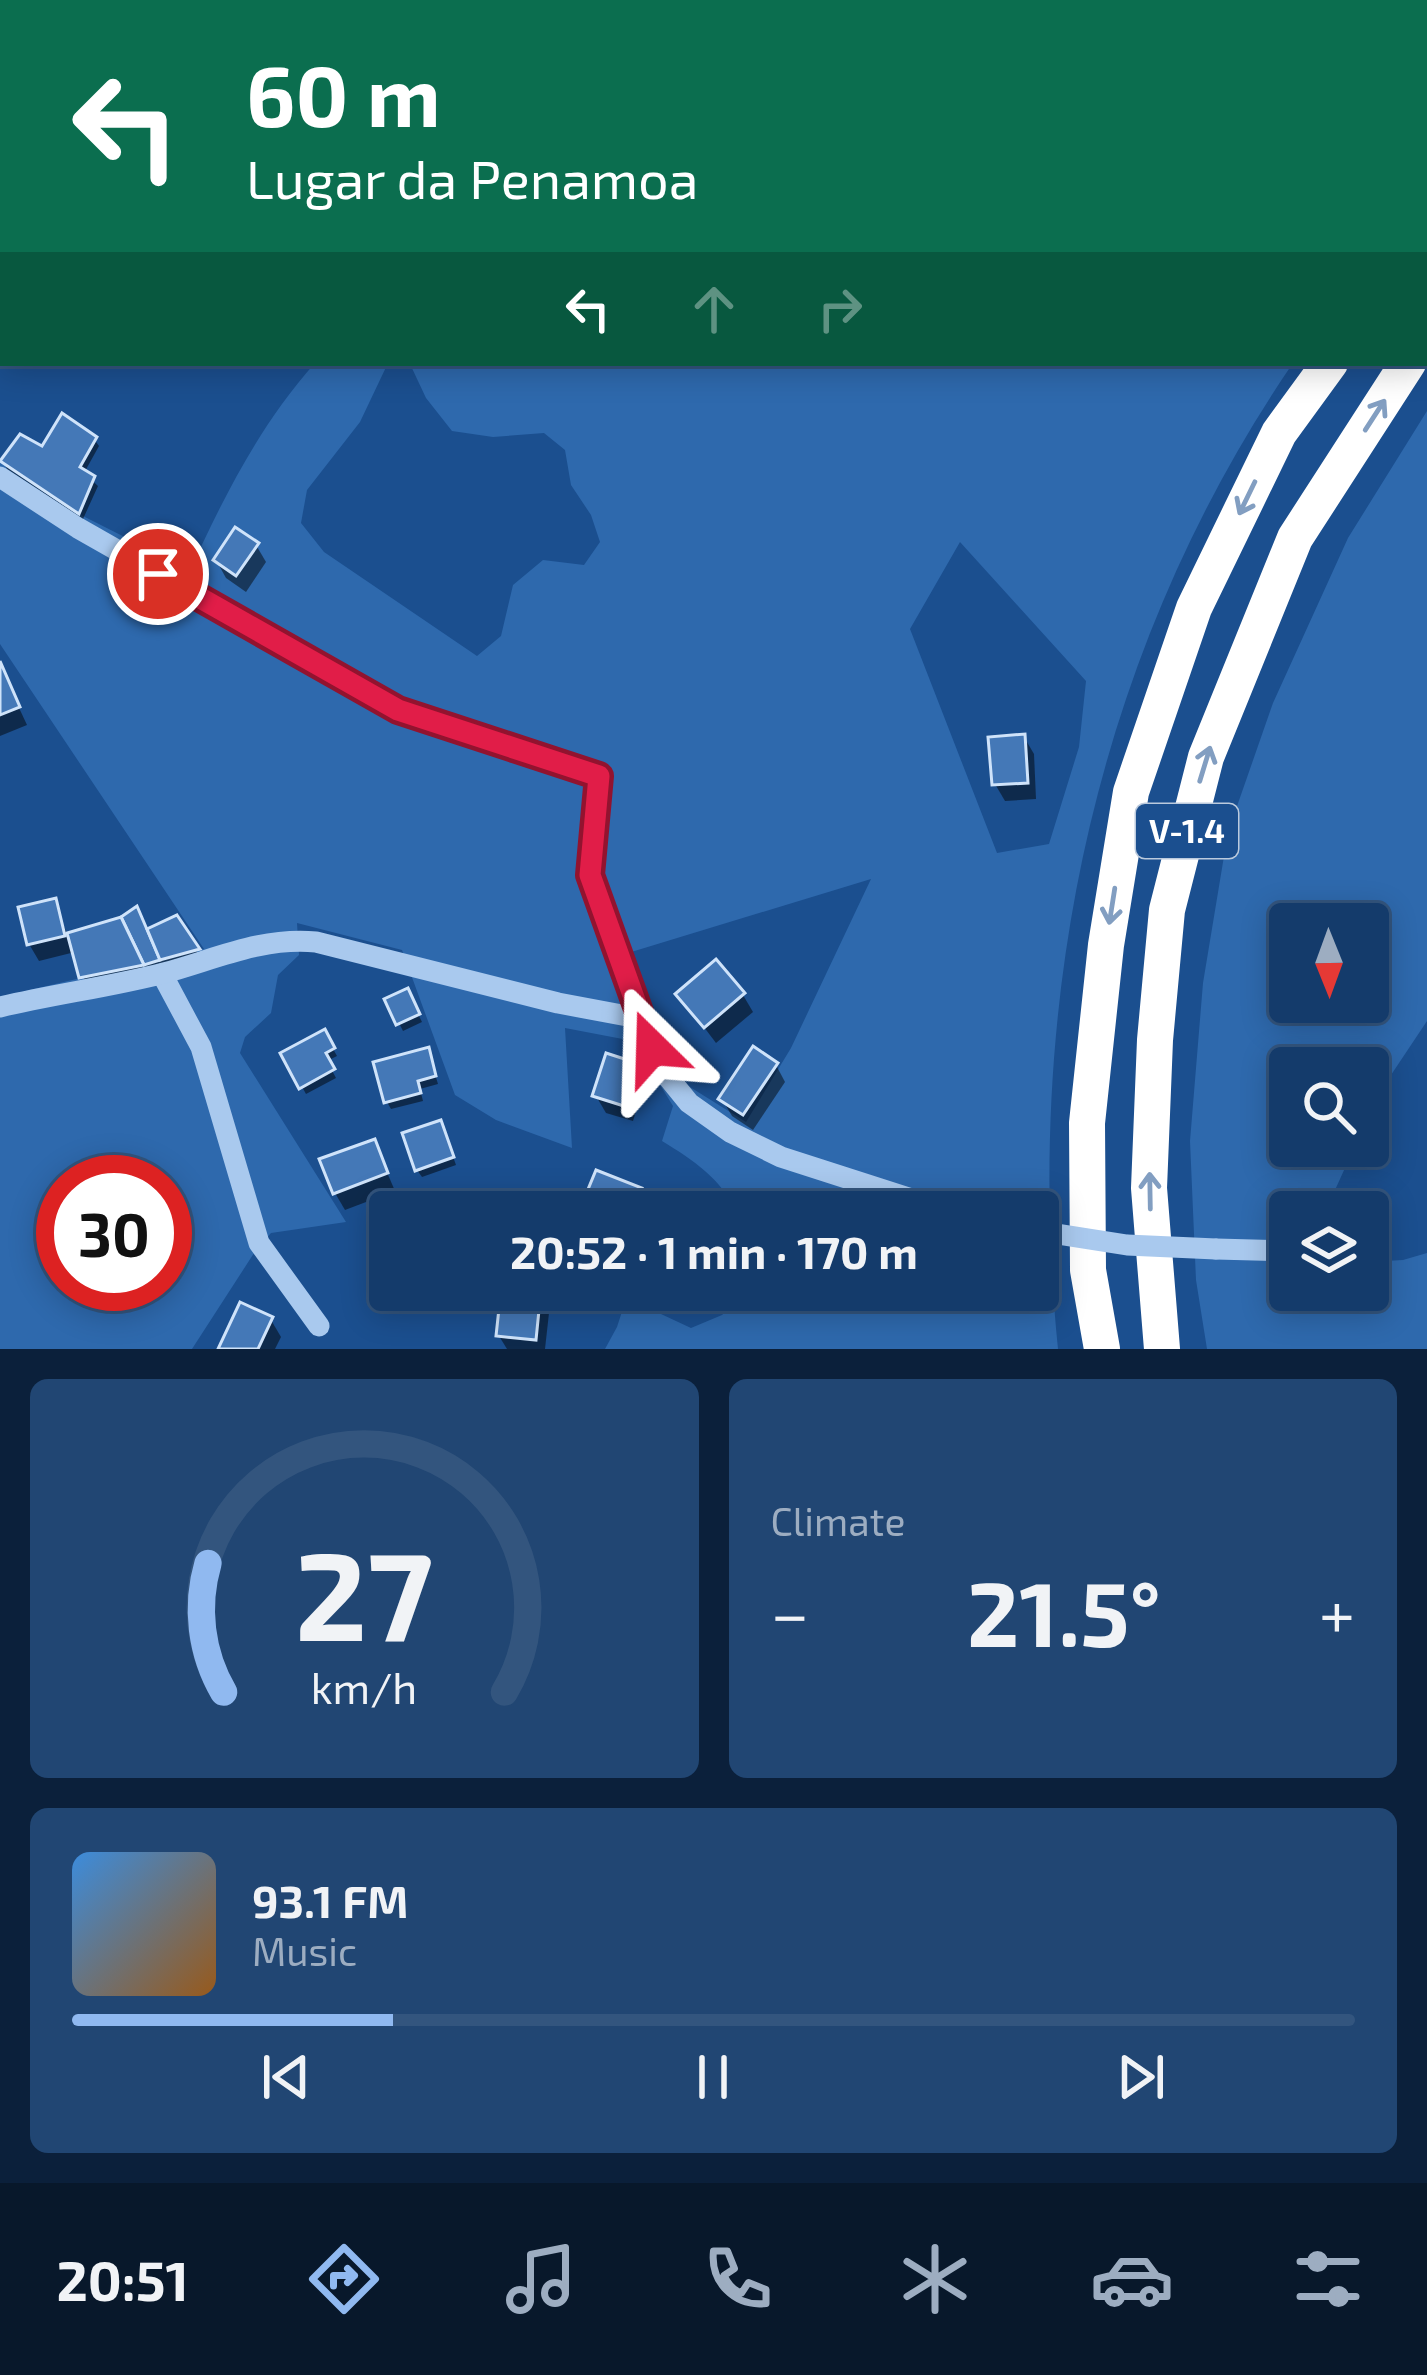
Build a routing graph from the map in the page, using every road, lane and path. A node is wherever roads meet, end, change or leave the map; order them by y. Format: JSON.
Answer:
{"nodes":[{"id":1,"x":1328,"y":366,"type":"edge"},
{"id":2,"x":1406,"y":366,"type":"edge"},
{"id":3,"x":0,"y":477,"type":"edge"},
{"id":4,"x":162,"y":974,"type":"junction"},
{"id":5,"x":0,"y":1006,"type":"edge"},
{"id":6,"x":638,"y":1018,"type":"junction"},
{"id":7,"x":887,"y":1191,"type":"edge"},
{"id":8,"x":1059,"y":1234,"type":"edge"},
{"id":9,"x":1269,"y":1250,"type":"edge"},
{"id":10,"x":319,"y":1326,"type":"dead end"},
{"id":11,"x":1102,"y":1349,"type":"edge"},
{"id":12,"x":1162,"y":1349,"type":"edge"}],
"edges":[{"from":1,"to":11,"type":"highway","number":"V-1.4","one_way":true},
{"from":12,"to":2,"type":"highway","number":"V-1.4","one_way":true},
{"from":3,"to":6,"type":"street"},
{"from":4,"to":5,"type":"street"},
{"from":4,"to":6,"type":"street"},
{"from":4,"to":10,"type":"street"},
{"from":6,"to":7,"type":"street"},
{"from":8,"to":9,"type":"street","bridge":true}]}
